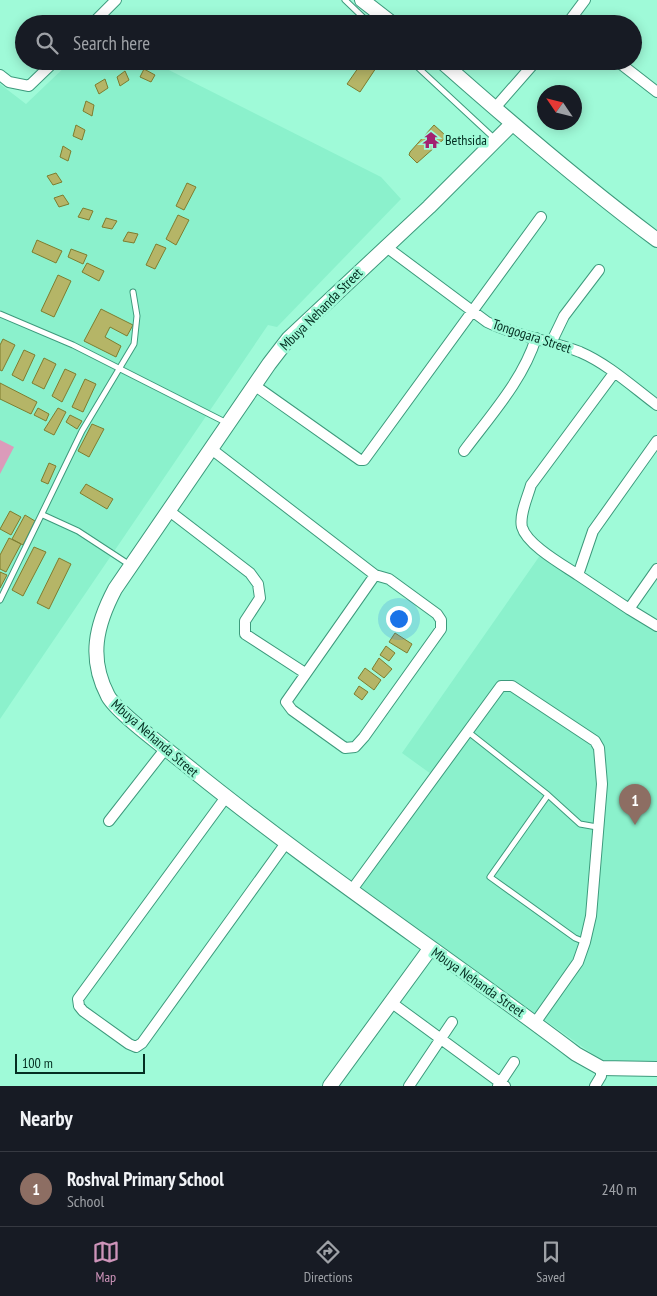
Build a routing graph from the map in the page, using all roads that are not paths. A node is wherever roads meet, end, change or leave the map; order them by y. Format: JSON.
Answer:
{"nodes":[{"id":1,"x":116,"y":0,"type":"edge"},
{"id":2,"x":345,"y":0,"type":"edge"},
{"id":3,"x":362,"y":0,"type":"edge"},
{"id":4,"x":586,"y":0,"type":"edge"},
{"id":5,"x":101,"y":15,"type":"edge"},
{"id":6,"x":361,"y":15,"type":"edge"},
{"id":7,"x":381,"y":15,"type":"edge"},
{"id":8,"x":575,"y":15,"type":"edge"},
{"id":9,"x":45,"y":70,"type":"edge"},
{"id":10,"x":421,"y":70,"type":"edge"},
{"id":11,"x":451,"y":70,"type":"edge"},
{"id":12,"x":528,"y":70,"type":"edge"},
{"id":13,"x":629,"y":70,"type":"edge"},
{"id":14,"x":0,"y":75,"type":"edge"},
{"id":15,"x":657,"y":92,"type":"edge"},
{"id":16,"x":494,"y":108,"type":"junction"},
{"id":17,"x":512,"y":124,"type":"junction"},
{"id":18,"x":496,"y":140,"type":"junction"},
{"id":19,"x":541,"y":217,"type":"dead end"},
{"id":20,"x":657,"y":240,"type":"edge"},
{"id":21,"x":386,"y":246,"type":"junction"},
{"id":22,"x":600,"y":270,"type":"dead end"},
{"id":23,"x":133,"y":292,"type":"dead end"},
{"id":24,"x":473,"y":310,"type":"junction"},
{"id":25,"x":0,"y":314,"type":"edge"},
{"id":26,"x":536,"y":338,"type":"junction"},
{"id":27,"x":552,"y":344,"type":"junction"},
{"id":28,"x":119,"y":368,"type":"junction"},
{"id":29,"x":614,"y":373,"type":"junction"},
{"id":30,"x":254,"y":385,"type":"junction"},
{"id":31,"x":657,"y":405,"type":"edge"},
{"id":32,"x":228,"y":423,"type":"junction"},
{"id":33,"x":657,"y":441,"type":"edge"},
{"id":34,"x":210,"y":448,"type":"junction"},
{"id":35,"x":464,"y":451,"type":"dead end"},
{"id":36,"x":168,"y":510,"type":"junction"},
{"id":37,"x":43,"y":515,"type":"junction"},
{"id":38,"x":131,"y":565,"type":"junction"},
{"id":39,"x":657,"y":570,"type":"edge"},
{"id":40,"x":375,"y":575,"type":"junction"},
{"id":41,"x":578,"y":575,"type":"junction"},
{"id":42,"x":0,"y":600,"type":"edge"},
{"id":43,"x":629,"y":609,"type":"junction"},
{"id":44,"x":657,"y":626,"type":"edge"},
{"id":45,"x":305,"y":673,"type":"junction"},
{"id":46,"x":467,"y":731,"type":"junction"},
{"id":47,"x":166,"y":748,"type":"junction"},
{"id":48,"x":548,"y":795,"type":"junction"},
{"id":49,"x":226,"y":797,"type":"junction"},
{"id":50,"x":109,"y":821,"type":"dead end"},
{"id":51,"x":598,"y":827,"type":"junction"},
{"id":52,"x":286,"y":843,"type":"junction"},
{"id":53,"x":351,"y":891,"type":"junction"},
{"id":54,"x":586,"y":942,"type":"junction"},
{"id":55,"x":430,"y":949,"type":"junction"},
{"id":56,"x":392,"y":1003,"type":"junction"},
{"id":57,"x":452,"y":1022,"type":"dead end"},
{"id":58,"x":536,"y":1023,"type":"junction"},
{"id":59,"x":442,"y":1039,"type":"junction"},
{"id":60,"x":514,"y":1062,"type":"dead end"},
{"id":61,"x":601,"y":1068,"type":"junction"},
{"id":62,"x":657,"y":1069,"type":"edge"},
{"id":63,"x":501,"y":1085,"type":"edge"},
{"id":64,"x":330,"y":1086,"type":"edge"},
{"id":65,"x":409,"y":1086,"type":"edge"},
{"id":66,"x":595,"y":1086,"type":"edge"}],
"edges":[{"from":1,"to":5,"type":"street"},
{"from":2,"to":6,"type":"lane"},
{"from":3,"to":7,"type":"street"},
{"from":4,"to":8,"type":"street"},
{"from":9,"to":14,"type":"street"},
{"from":10,"to":18,"type":"lane"},
{"from":11,"to":16,"type":"street"},
{"from":12,"to":16,"type":"street"},
{"from":13,"to":15,"type":"street"},
{"from":16,"to":17,"type":"street"},
{"from":17,"to":18,"type":"street","name":"Mbuya Nehanda Street"},
{"from":17,"to":20,"type":"street"},
{"from":18,"to":21,"type":"street","name":"Mbuya Nehanda Street"},
{"from":19,"to":24,"type":"street"},
{"from":21,"to":24,"type":"street","name":"Tongogara Street"},
{"from":21,"to":30,"type":"street","name":"Mbuya Nehanda Street"},
{"from":22,"to":27,"type":"street"},
{"from":23,"to":28,"type":"lane"},
{"from":24,"to":26,"type":"street","name":"Tongogara Street"},
{"from":24,"to":30,"type":"street"},
{"from":25,"to":28,"type":"lane"},
{"from":26,"to":27,"type":"street","name":"Tongogara Street"},
{"from":26,"to":35,"type":"street"},
{"from":27,"to":29,"type":"street","name":"Tongogara Street"},
{"from":28,"to":32,"type":"lane"},
{"from":28,"to":37,"type":"lane"},
{"from":29,"to":31,"type":"street","name":"Tongogara Street"},
{"from":29,"to":41,"type":"street"},
{"from":30,"to":32,"type":"street","name":"Mbuya Nehanda Street"},
{"from":32,"to":34,"type":"street","name":"Mbuya Nehanda Street"},
{"from":33,"to":41,"type":"street"},
{"from":34,"to":36,"type":"street","name":"Mbuya Nehanda Street"},
{"from":34,"to":40,"type":"street"},
{"from":36,"to":38,"type":"street","name":"Mbuya Nehanda Street"},
{"from":36,"to":45,"type":"street"},
{"from":37,"to":38,"type":"lane"},
{"from":37,"to":42,"type":"lane"},
{"from":38,"to":47,"type":"street","name":"Mbuya Nehanda Street"},
{"from":39,"to":43,"type":"street"},
{"from":40,"to":45,"type":"street"},
{"from":40,"to":45,"type":"street"},
{"from":41,"to":43,"type":"street"},
{"from":43,"to":44,"type":"street"},
{"from":46,"to":48,"type":"lane"},
{"from":46,"to":51,"type":"street"},
{"from":46,"to":53,"type":"street"},
{"from":47,"to":49,"type":"street","name":"Mbuya Nehanda Street"},
{"from":47,"to":50,"type":"street"},
{"from":48,"to":51,"type":"lane"},
{"from":48,"to":54,"type":"lane"},
{"from":49,"to":52,"type":"street","name":"Mbuya Nehanda Street"},
{"from":49,"to":52,"type":"street"},
{"from":51,"to":54,"type":"street"},
{"from":52,"to":53,"type":"street","name":"Mbuya Nehanda Street"},
{"from":53,"to":55,"type":"street","name":"Mbuya Nehanda Street"},
{"from":54,"to":58,"type":"street"},
{"from":55,"to":56,"type":"street"},
{"from":55,"to":58,"type":"street","name":"Mbuya Nehanda Street"},
{"from":56,"to":59,"type":"street"},
{"from":56,"to":64,"type":"street"},
{"from":57,"to":59,"type":"street"},
{"from":58,"to":61,"type":"street","name":"Mbuya Nehanda Street"},
{"from":59,"to":63,"type":"street"},
{"from":59,"to":65,"type":"street"},
{"from":60,"to":63,"type":"street"},
{"from":61,"to":62,"type":"street","name":"Mbuya Nehanda Street"},
{"from":61,"to":66,"type":"street"}]}
